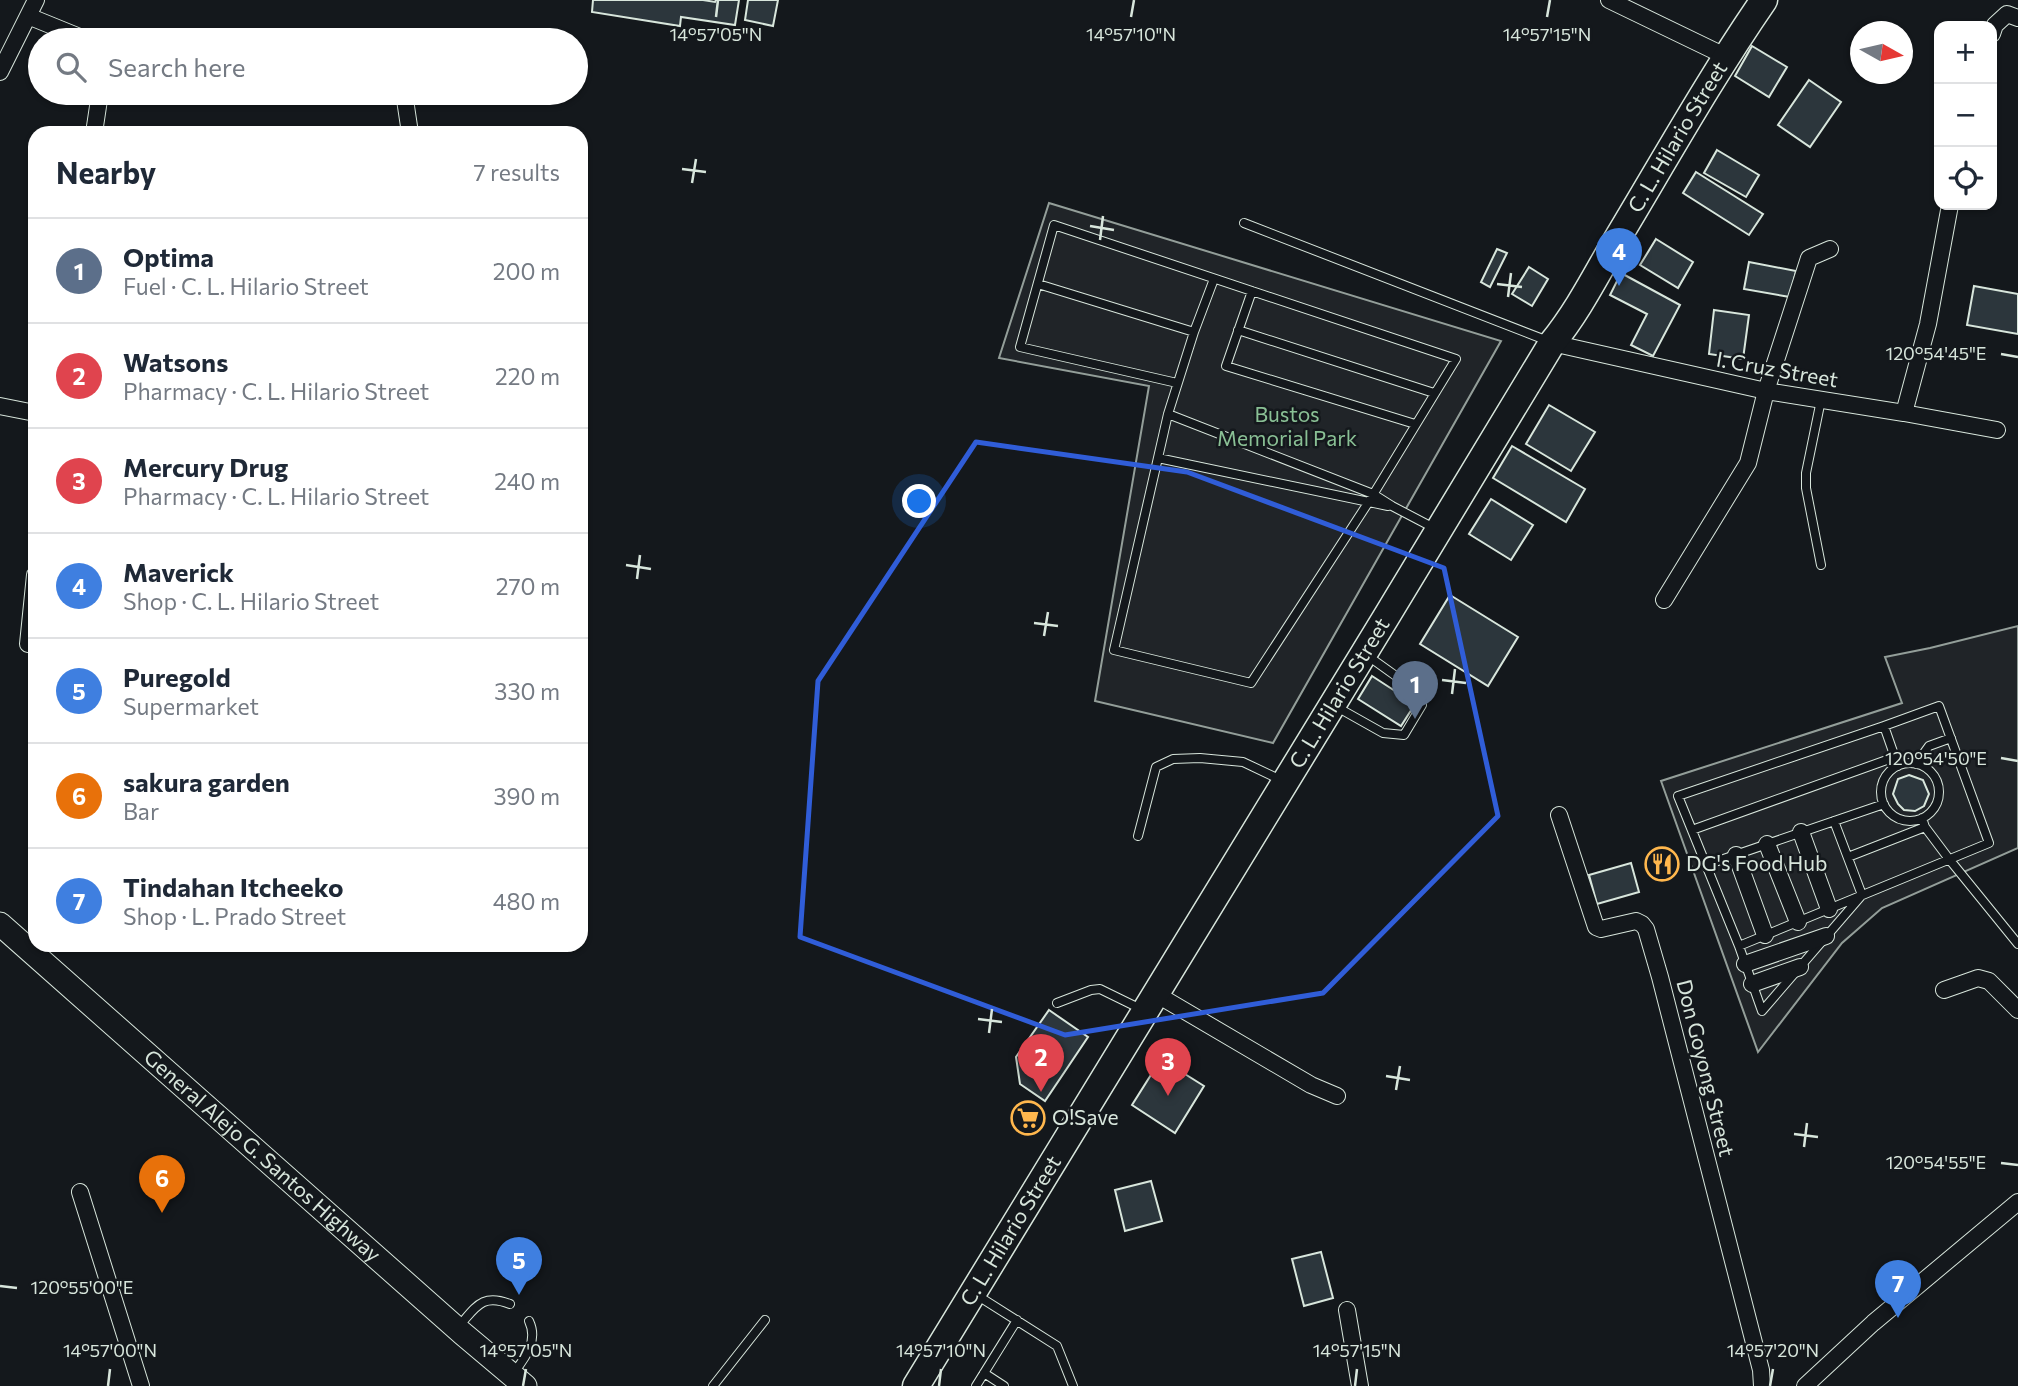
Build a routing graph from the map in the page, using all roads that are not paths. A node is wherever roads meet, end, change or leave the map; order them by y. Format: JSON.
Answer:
{"nodes":[{"id":1,"x":36,"y":0,"type":"edge"},
{"id":2,"x":1609,"y":0,"type":"edge"},
{"id":3,"x":1764,"y":0,"type":"edge"},
{"id":4,"x":28,"y":16,"type":"junction"},
{"id":5,"x":2018,"y":18,"type":"edge"},
{"id":6,"x":1997,"y":23,"type":"edge"},
{"id":7,"x":58,"y":28,"type":"edge"},
{"id":8,"x":1726,"y":56,"type":"junction"},
{"id":9,"x":0,"y":72,"type":"edge"},
{"id":10,"x":98,"y":105,"type":"edge"},
{"id":11,"x":406,"y":105,"type":"edge"},
{"id":12,"x":95,"y":126,"type":"edge"},
{"id":13,"x":409,"y":126,"type":"edge"},
{"id":14,"x":1950,"y":210,"type":"edge"},
{"id":15,"x":1244,"y":223,"type":"dead end"},
{"id":16,"x":1830,"y":249,"type":"dead end"},
{"id":17,"x":1214,"y":279,"type":"junction"},
{"id":18,"x":1038,"y":284,"type":"junction"},
{"id":19,"x":1252,"y":292,"type":"junction"},
{"id":20,"x":1238,"y":330,"type":"junction"},
{"id":21,"x":1194,"y":332,"type":"junction"},
{"id":22,"x":1552,"y":343,"type":"junction"},
{"id":23,"x":1177,"y":383,"type":"junction"},
{"id":24,"x":1766,"y":391,"type":"junction"},
{"id":25,"x":1434,"y":393,"type":"junction"},
{"id":26,"x":1821,"y":400,"type":"junction"},
{"id":27,"x":0,"y":406,"type":"edge"},
{"id":28,"x":28,"y":412,"type":"edge"},
{"id":29,"x":1904,"y":413,"type":"junction"},
{"id":30,"x":1168,"y":414,"type":"junction"},
{"id":31,"x":1416,"y":424,"type":"junction"},
{"id":32,"x":1997,"y":430,"type":"dead end"},
{"id":33,"x":1158,"y":458,"type":"junction"},
{"id":34,"x":1373,"y":494,"type":"junction"},
{"id":35,"x":1368,"y":503,"type":"junction"},
{"id":36,"x":1392,"y":506,"type":"junction"},
{"id":37,"x":1437,"y":530,"type":"junction"},
{"id":38,"x":1821,"y":565,"type":"dead end"},
{"id":39,"x":1664,"y":600,"type":"dead end"},
{"id":40,"x":1364,"y":653,"type":"junction"},
{"id":41,"x":1332,"y":704,"type":"junction"},
{"id":42,"x":1884,"y":726,"type":"junction"},
{"id":43,"x":1951,"y":738,"type":"junction"},
{"id":44,"x":1897,"y":762,"type":"junction"},
{"id":45,"x":1916,"y":764,"type":"junction"},
{"id":46,"x":1286,"y":783,"type":"junction"},
{"id":47,"x":1884,"y":804,"type":"junction"},
{"id":48,"x":1559,"y":815,"type":"dead end"},
{"id":49,"x":1834,"y":821,"type":"junction"},
{"id":50,"x":1924,"y":823,"type":"junction"},
{"id":51,"x":1692,"y":830,"type":"junction"},
{"id":52,"x":1801,"y":832,"type":"junction"},
{"id":53,"x":1139,"y":836,"type":"dead end"},
{"id":54,"x":1766,"y":844,"type":"junction"},
{"id":55,"x":1736,"y":855,"type":"junction"},
{"id":56,"x":1847,"y":858,"type":"junction"},
{"id":57,"x":1949,"y":859,"type":"junction"},
{"id":58,"x":1706,"y":865,"type":"junction"},
{"id":59,"x":1862,"y":895,"type":"junction"},
{"id":60,"x":1829,"y":909,"type":"junction"},
{"id":61,"x":1798,"y":922,"type":"junction"},
{"id":62,"x":0,"y":924,"type":"edge"},
{"id":63,"x":1765,"y":935,"type":"junction"},
{"id":64,"x":1826,"y":936,"type":"junction"},
{"id":65,"x":2018,"y":944,"type":"edge"},
{"id":66,"x":1739,"y":946,"type":"junction"},
{"id":67,"x":28,"y":949,"type":"edge"},
{"id":68,"x":32,"y":952,"type":"edge"},
{"id":69,"x":1745,"y":964,"type":"junction"},
{"id":70,"x":1800,"y":967,"type":"junction"},
{"id":71,"x":1752,"y":984,"type":"junction"},
{"id":72,"x":1944,"y":990,"type":"dead end"},
{"id":73,"x":1057,"y":1003,"type":"dead end"},
{"id":74,"x":1151,"y":1003,"type":"junction"},
{"id":75,"x":2018,"y":1010,"type":"edge"},
{"id":76,"x":1338,"y":1096,"type":"dead end"},
{"id":77,"x":80,"y":1192,"type":"dead end"},
{"id":78,"x":2018,"y":1202,"type":"edge"},
{"id":79,"x":972,"y":1292,"type":"junction"},
{"id":80,"x":510,"y":1304,"type":"dead end"},
{"id":81,"x":1347,"y":1310,"type":"dead end"},
{"id":82,"x":765,"y":1320,"type":"dead end"},
{"id":83,"x":1017,"y":1320,"type":"junction"},
{"id":84,"x":529,"y":1321,"type":"dead end"},
{"id":85,"x":457,"y":1328,"type":"junction"},
{"id":86,"x":984,"y":1373,"type":"junction"},
{"id":87,"x":518,"y":1381,"type":"edge"},
{"id":88,"x":141,"y":1386,"type":"edge"},
{"id":89,"x":713,"y":1386,"type":"edge"},
{"id":90,"x":916,"y":1386,"type":"edge"},
{"id":91,"x":976,"y":1386,"type":"edge"},
{"id":92,"x":1004,"y":1386,"type":"edge"},
{"id":93,"x":1073,"y":1386,"type":"edge"},
{"id":94,"x":1360,"y":1386,"type":"edge"},
{"id":95,"x":1762,"y":1386,"type":"edge"},
{"id":96,"x":1805,"y":1386,"type":"edge"}],
"edges":[{"from":1,"to":4,"type":"street"},
{"from":2,"to":8,"type":"street"},
{"from":3,"to":8,"type":"main road","name":"C. L. Hilario Street"},
{"from":4,"to":7,"type":"street"},
{"from":4,"to":9,"type":"street"},
{"from":5,"to":6,"type":"street"},
{"from":8,"to":22,"type":"main road","name":"C. L. Hilario Street"},
{"from":10,"to":12,"type":"street"},
{"from":11,"to":13,"type":"street"},
{"from":14,"to":29,"type":"street"},
{"from":15,"to":22,"type":"lane"},
{"from":16,"to":24,"type":"street"},
{"from":17,"to":18,"type":"lane"},
{"from":17,"to":19,"type":"lane"},
{"from":17,"to":21,"type":"lane"},
{"from":18,"to":21,"type":"lane"},
{"from":18,"to":23,"type":"lane"},
{"from":19,"to":20,"type":"lane"},
{"from":19,"to":25,"type":"lane"},
{"from":20,"to":25,"type":"lane"},
{"from":20,"to":31,"type":"lane"},
{"from":21,"to":23,"type":"lane"},
{"from":22,"to":24,"type":"street","name":"I. Cruz Street"},
{"from":22,"to":37,"type":"main road","name":"C. L. Hilario Street"},
{"from":23,"to":30,"type":"lane"},
{"from":24,"to":26,"type":"street","name":"I. Cruz Street"},
{"from":24,"to":39,"type":"street"},
{"from":25,"to":31,"type":"lane"},
{"from":26,"to":29,"type":"street","name":"I. Cruz Street"},
{"from":26,"to":38,"type":"lane"},
{"from":27,"to":28,"type":"street"},
{"from":29,"to":32,"type":"street","name":"I. Cruz Street"},
{"from":30,"to":33,"type":"lane"},
{"from":30,"to":34,"type":"lane"},
{"from":31,"to":34,"type":"lane"},
{"from":33,"to":35,"type":"lane"},
{"from":33,"to":35,"type":"lane"},
{"from":34,"to":35,"type":"lane"},
{"from":34,"to":36,"type":"lane"},
{"from":35,"to":36,"type":"lane"},
{"from":36,"to":37,"type":"lane"},
{"from":37,"to":40,"type":"main road","name":"C. L. Hilario Street"},
{"from":40,"to":41,"type":"main road","name":"C. L. Hilario Street"},
{"from":40,"to":41,"type":"lane"},
{"from":41,"to":46,"type":"main road","name":"C. L. Hilario Street"},
{"from":42,"to":43,"type":"lane"},
{"from":42,"to":44,"type":"lane"},
{"from":42,"to":51,"type":"lane"},
{"from":43,"to":45,"type":"lane"},
{"from":43,"to":57,"type":"lane"},
{"from":44,"to":45,"type":"lane"},
{"from":44,"to":47,"type":"lane"},
{"from":44,"to":51,"type":"lane"},
{"from":45,"to":50,"type":"lane"},
{"from":46,"to":53,"type":"lane"},
{"from":46,"to":74,"type":"main road","name":"C. L. Hilario Street"},
{"from":47,"to":49,"type":"lane"},
{"from":47,"to":50,"type":"lane"},
{"from":48,"to":95,"type":"street","name":"Don Goyong Street"},
{"from":49,"to":52,"type":"lane"},
{"from":49,"to":56,"type":"lane"},
{"from":50,"to":56,"type":"lane"},
{"from":50,"to":57,"type":"lane"},
{"from":51,"to":58,"type":"lane"},
{"from":52,"to":54,"type":"lane"},
{"from":52,"to":60,"type":"street"},
{"from":54,"to":55,"type":"lane"},
{"from":54,"to":61,"type":"street"},
{"from":55,"to":58,"type":"lane"},
{"from":55,"to":63,"type":"street"},
{"from":56,"to":59,"type":"lane"},
{"from":57,"to":59,"type":"lane"},
{"from":57,"to":65,"type":"lane"},
{"from":58,"to":66,"type":"lane"},
{"from":59,"to":60,"type":"lane"},
{"from":59,"to":64,"type":"lane"},
{"from":60,"to":61,"type":"lane"},
{"from":61,"to":63,"type":"lane"},
{"from":62,"to":67,"type":"main road","name":"General Alejo G. Santos Highway"},
{"from":63,"to":66,"type":"lane"},
{"from":64,"to":69,"type":"street"},
{"from":64,"to":70,"type":"lane"},
{"from":66,"to":69,"type":"lane"},
{"from":68,"to":85,"type":"main road","name":"General Alejo G. Santos Highway"},
{"from":69,"to":71,"type":"lane"},
{"from":70,"to":71,"type":"street"},
{"from":70,"to":71,"type":"lane"},
{"from":72,"to":75,"type":"street"},
{"from":73,"to":74,"type":"lane"},
{"from":74,"to":76,"type":"street"},
{"from":74,"to":79,"type":"main road","name":"C. L. Hilario Street"},
{"from":77,"to":88,"type":"street"},
{"from":78,"to":96,"type":"street"},
{"from":79,"to":83,"type":"lane"},
{"from":79,"to":90,"type":"main road","name":"C. L. Hilario Street"},
{"from":80,"to":85,"type":"lane"},
{"from":81,"to":94,"type":"street"},
{"from":82,"to":89,"type":"lane"},
{"from":83,"to":86,"type":"lane"},
{"from":83,"to":93,"type":"lane"},
{"from":84,"to":87,"type":"lane"},
{"from":85,"to":87,"type":"main road","name":"General Alejo G. Santos Highway"},
{"from":86,"to":91,"type":"lane"},
{"from":86,"to":92,"type":"lane"}]}
